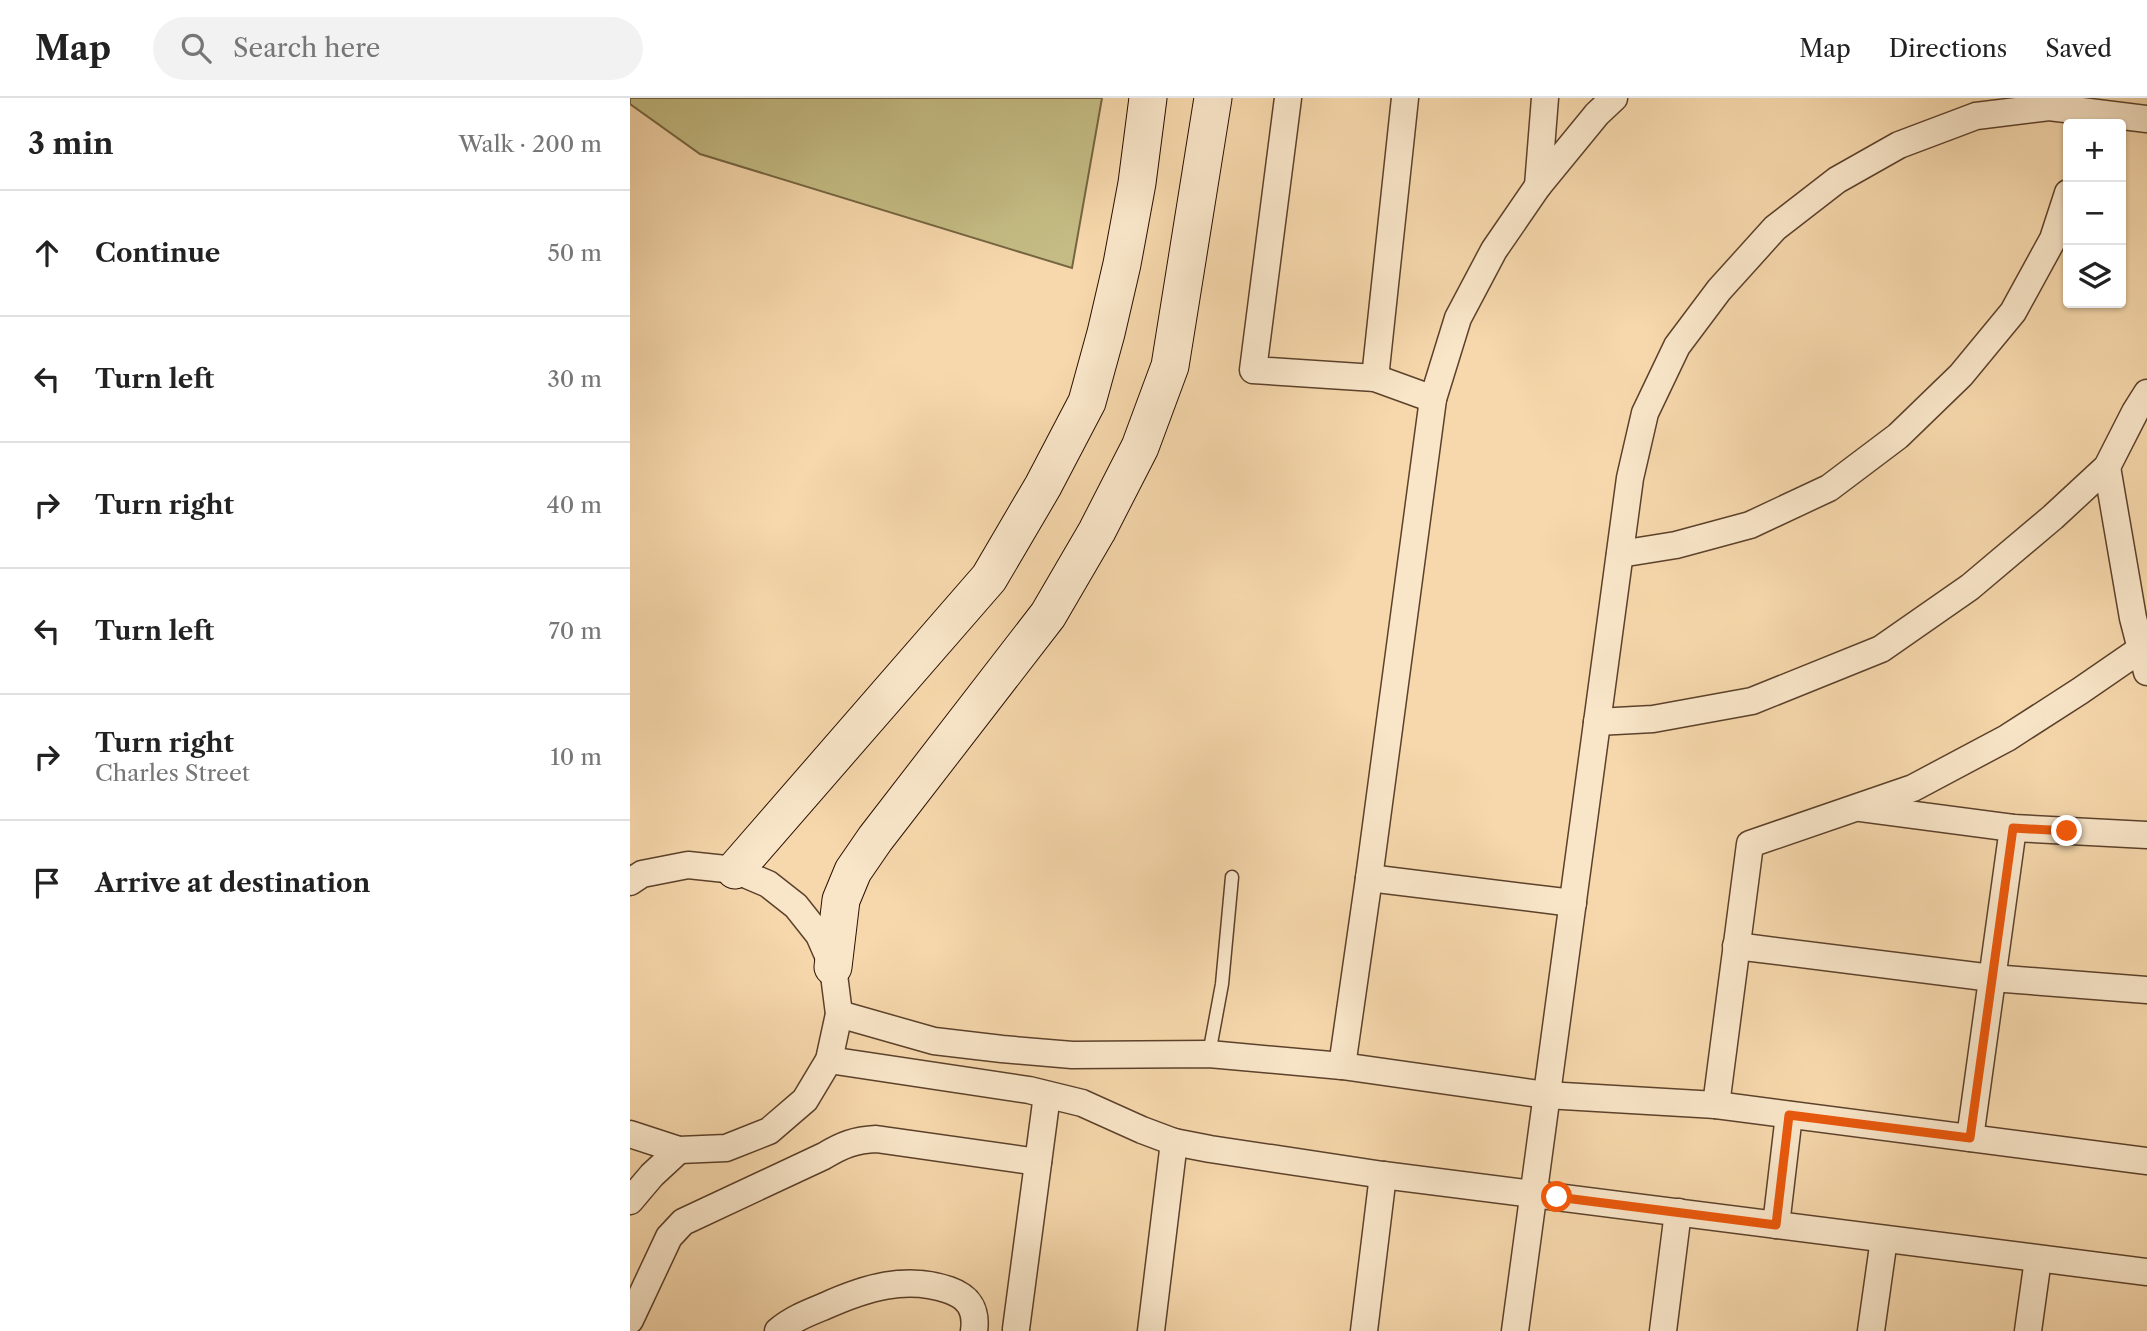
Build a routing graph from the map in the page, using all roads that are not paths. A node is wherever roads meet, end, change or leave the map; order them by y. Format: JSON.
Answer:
{"nodes":[{"id":1,"x":1148,"y":98,"type":"edge"},
{"id":2,"x":1213,"y":98,"type":"edge"},
{"id":3,"x":1288,"y":98,"type":"edge"},
{"id":4,"x":1405,"y":98,"type":"edge"},
{"id":5,"x":1545,"y":98,"type":"edge"},
{"id":6,"x":1614,"y":98,"type":"edge"},
{"id":7,"x":2085,"y":111,"type":"edge"},
{"id":8,"x":2147,"y":118,"type":"edge"},
{"id":9,"x":1538,"y":186,"type":"junction"},
{"id":10,"x":2063,"y":208,"type":"edge"},
{"id":11,"x":1375,"y":379,"type":"junction"},
{"id":12,"x":2147,"y":393,"type":"edge"},
{"id":13,"x":1433,"y":400,"type":"junction"},
{"id":14,"x":2107,"y":467,"type":"junction"},
{"id":15,"x":1620,"y":554,"type":"junction"},
{"id":16,"x":2144,"y":661,"type":"edge"},
{"id":17,"x":1597,"y":722,"type":"junction"},
{"id":18,"x":1856,"y":807,"type":"junction"},
{"id":19,"x":2013,"y":828,"type":"junction"},
{"id":20,"x":2147,"y":835,"type":"edge"},
{"id":21,"x":735,"y":870,"type":"junction"},
{"id":22,"x":1232,"y":877,"type":"dead end"},
{"id":23,"x":1369,"y":878,"type":"junction"},
{"id":24,"x":630,"y":882,"type":"edge"},
{"id":25,"x":1573,"y":903,"type":"junction"},
{"id":26,"x":1736,"y":946,"type":"junction"},
{"id":27,"x":833,"y":967,"type":"junction"},
{"id":28,"x":1992,"y":978,"type":"junction"},
{"id":29,"x":2147,"y":990,"type":"edge"},
{"id":30,"x":839,"y":1014,"type":"junction"},
{"id":31,"x":1209,"y":1054,"type":"junction"},
{"id":32,"x":829,"y":1060,"type":"junction"},
{"id":33,"x":1342,"y":1066,"type":"junction"},
{"id":34,"x":1047,"y":1095,"type":"junction"},
{"id":35,"x":1546,"y":1095,"type":"junction"},
{"id":36,"x":1716,"y":1105,"type":"junction"},
{"id":37,"x":1789,"y":1115,"type":"junction"},
{"id":38,"x":630,"y":1134,"type":"edge"},
{"id":39,"x":1970,"y":1138,"type":"junction"},
{"id":40,"x":1174,"y":1142,"type":"junction"},
{"id":41,"x":679,"y":1150,"type":"junction"},
{"id":42,"x":2147,"y":1161,"type":"edge"},
{"id":43,"x":1038,"y":1162,"type":"junction"},
{"id":44,"x":1383,"y":1175,"type":"junction"},
{"id":45,"x":1533,"y":1194,"type":"junction"},
{"id":46,"x":630,"y":1201,"type":"edge"},
{"id":47,"x":1678,"y":1212,"type":"junction"},
{"id":48,"x":1776,"y":1225,"type":"junction"},
{"id":49,"x":1884,"y":1239,"type":"junction"},
{"id":50,"x":2038,"y":1259,"type":"junction"},
{"id":51,"x":2147,"y":1272,"type":"edge"},
{"id":52,"x":630,"y":1320,"type":"edge"},
{"id":53,"x":974,"y":1327,"type":"edge"},
{"id":54,"x":1023,"y":1330,"type":"edge"},
{"id":55,"x":778,"y":1331,"type":"edge"},
{"id":56,"x":1151,"y":1331,"type":"edge"},
{"id":57,"x":1364,"y":1331,"type":"edge"},
{"id":58,"x":1515,"y":1331,"type":"edge"},
{"id":59,"x":1663,"y":1331,"type":"edge"},
{"id":60,"x":1871,"y":1331,"type":"edge"},
{"id":61,"x":2028,"y":1331,"type":"edge"}],
"edges":[{"from":1,"to":21,"type":"street"},
{"from":2,"to":27,"type":"street"},
{"from":3,"to":11,"type":"street"},
{"from":4,"to":11,"type":"street"},
{"from":5,"to":9,"type":"street"},
{"from":6,"to":9,"type":"street"},
{"from":7,"to":8,"type":"street"},
{"from":7,"to":15,"type":"street"},
{"from":9,"to":13,"type":"street"},
{"from":10,"to":15,"type":"street"},
{"from":11,"to":13,"type":"street"},
{"from":12,"to":14,"type":"street"},
{"from":13,"to":23,"type":"street"},
{"from":14,"to":16,"type":"street"},
{"from":14,"to":17,"type":"street"},
{"from":15,"to":17,"type":"street"},
{"from":16,"to":18,"type":"street"},
{"from":17,"to":25,"type":"street"},
{"from":18,"to":19,"type":"street"},
{"from":18,"to":26,"type":"street"},
{"from":19,"to":20,"type":"street"},
{"from":19,"to":28,"type":"street"},
{"from":21,"to":24,"type":"street"},
{"from":21,"to":27,"type":"street"},
{"from":22,"to":31,"type":"lane"},
{"from":23,"to":25,"type":"street"},
{"from":23,"to":33,"type":"street"},
{"from":25,"to":35,"type":"street"},
{"from":26,"to":28,"type":"street"},
{"from":26,"to":36,"type":"street"},
{"from":27,"to":30,"type":"street"},
{"from":28,"to":29,"type":"street"},
{"from":28,"to":39,"type":"street"},
{"from":30,"to":31,"type":"street"},
{"from":30,"to":32,"type":"street"},
{"from":31,"to":33,"type":"street"},
{"from":32,"to":34,"type":"street"},
{"from":32,"to":41,"type":"street"},
{"from":33,"to":35,"type":"street"},
{"from":34,"to":40,"type":"street"},
{"from":34,"to":43,"type":"street"},
{"from":35,"to":36,"type":"street"},
{"from":35,"to":45,"type":"street"},
{"from":36,"to":37,"type":"street"},
{"from":37,"to":39,"type":"street"},
{"from":37,"to":48,"type":"street"},
{"from":38,"to":41,"type":"street"},
{"from":39,"to":42,"type":"street"},
{"from":40,"to":44,"type":"street"},
{"from":40,"to":56,"type":"street"},
{"from":41,"to":46,"type":"street"},
{"from":43,"to":52,"type":"street"},
{"from":43,"to":54,"type":"street"},
{"from":44,"to":45,"type":"street"},
{"from":44,"to":57,"type":"street"},
{"from":45,"to":47,"type":"street"},
{"from":45,"to":58,"type":"street"},
{"from":47,"to":48,"type":"street"},
{"from":47,"to":59,"type":"street"},
{"from":48,"to":49,"type":"street"},
{"from":49,"to":50,"type":"street"},
{"from":49,"to":60,"type":"street"},
{"from":50,"to":51,"type":"street"},
{"from":50,"to":61,"type":"street"},
{"from":53,"to":54,"type":"street"},
{"from":53,"to":55,"type":"street"}]}
